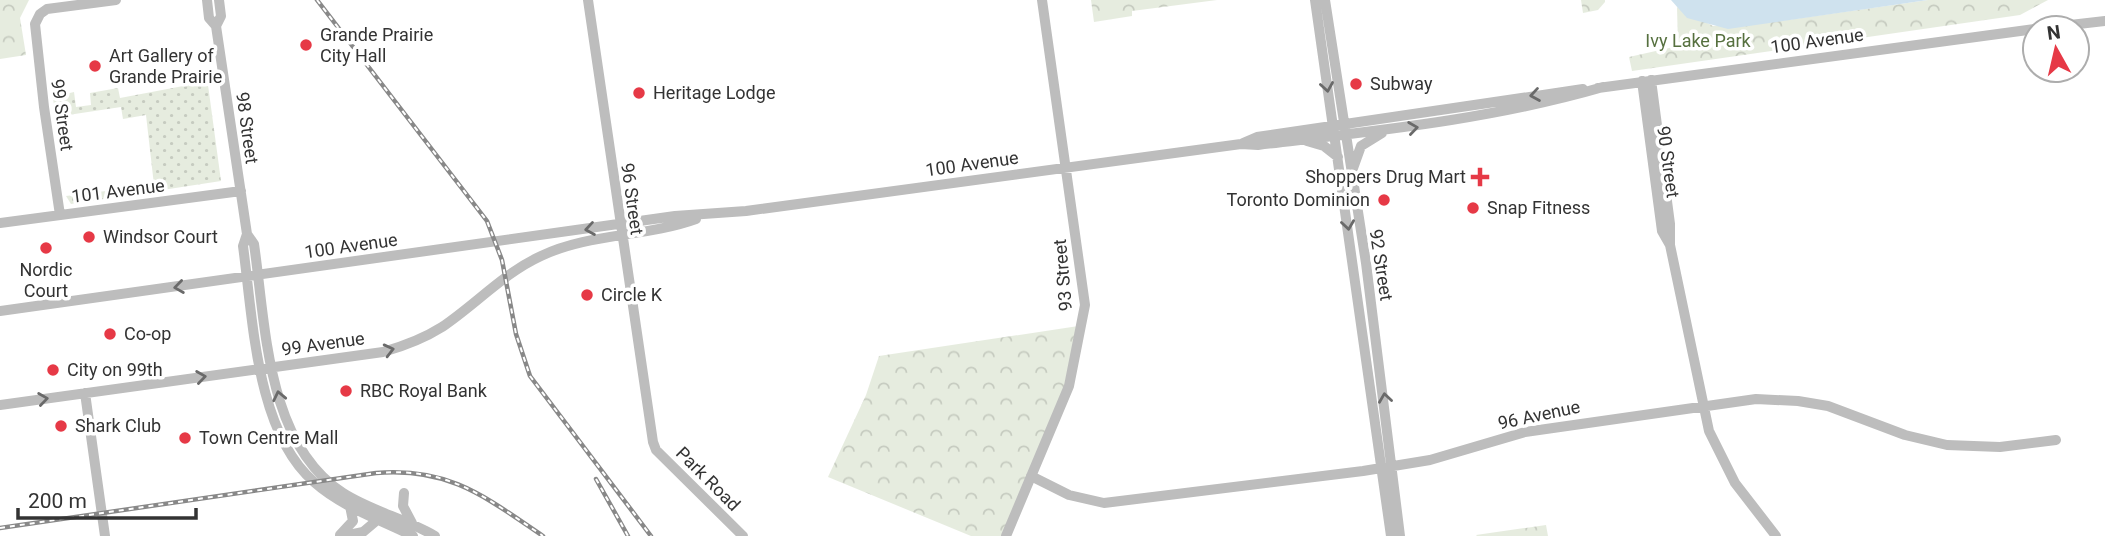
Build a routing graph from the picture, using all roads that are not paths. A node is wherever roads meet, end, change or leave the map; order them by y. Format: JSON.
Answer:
{"nodes":[{"id":1,"x":116,"y":0,"type":"edge"},
{"id":2,"x":206,"y":0,"type":"edge"},
{"id":3,"x":219,"y":0,"type":"edge"},
{"id":4,"x":588,"y":0,"type":"edge"},
{"id":5,"x":1042,"y":0,"type":"edge"},
{"id":6,"x":1315,"y":0,"type":"edge"},
{"id":7,"x":1325,"y":0,"type":"edge"},
{"id":8,"x":216,"y":26,"type":"junction"},
{"id":9,"x":2021,"y":31,"type":"edge"},
{"id":10,"x":1646,"y":81,"type":"junction"},
{"id":11,"x":1603,"y":88,"type":"junction"},
{"id":12,"x":1339,"y":131,"type":"junction"},
{"id":13,"x":1384,"y":132,"type":"junction"},
{"id":14,"x":1303,"y":140,"type":"junction"},
{"id":15,"x":1241,"y":144,"type":"junction"},
{"id":16,"x":1338,"y":158,"type":"junction"},
{"id":17,"x":1066,"y":167,"type":"junction"},
{"id":18,"x":1351,"y":175,"type":"junction"},
{"id":19,"x":241,"y":191,"type":"junction"},
{"id":20,"x":60,"y":215,"type":"junction"},
{"id":21,"x":707,"y":216,"type":"junction"},
{"id":22,"x":0,"y":223,"type":"edge"},
{"id":23,"x":620,"y":224,"type":"junction"},
{"id":24,"x":247,"y":234,"type":"junction"},
{"id":25,"x":622,"y":237,"type":"junction"},
{"id":26,"x":258,"y":275,"type":"junction"},
{"id":27,"x":247,"y":277,"type":"junction"},
{"id":28,"x":0,"y":311,"type":"edge"},
{"id":29,"x":273,"y":367,"type":"junction"},
{"id":30,"x":261,"y":368,"type":"junction"},
{"id":31,"x":85,"y":393,"type":"junction"},
{"id":32,"x":647,"y":402,"type":"joint"},
{"id":33,"x":0,"y":405,"type":"edge"},
{"id":34,"x":1701,"y":407,"type":"junction"},
{"id":35,"x":2056,"y":440,"type":"dead end"},
{"id":36,"x":1388,"y":466,"type":"junction"},
{"id":37,"x":1031,"y":476,"type":"junction"},
{"id":38,"x":404,"y":493,"type":"dead end"},
{"id":39,"x":351,"y":506,"type":"junction"},
{"id":40,"x":386,"y":512,"type":"junction"},
{"id":41,"x":379,"y":520,"type":"junction"},
{"id":42,"x":412,"y":524,"type":"junction"},
{"id":43,"x":105,"y":536,"type":"edge"},
{"id":44,"x":342,"y":536,"type":"edge"},
{"id":45,"x":413,"y":536,"type":"edge"},
{"id":46,"x":435,"y":536,"type":"edge"},
{"id":47,"x":743,"y":536,"type":"edge"},
{"id":48,"x":1006,"y":536,"type":"edge"},
{"id":49,"x":1391,"y":536,"type":"edge"},
{"id":50,"x":1400,"y":536,"type":"edge"},
{"id":51,"x":1776,"y":536,"type":"edge"}],
"edges":[{"from":1,"to":20,"type":"main road","name":"99 Street"},
{"from":2,"to":8,"type":"main road","name":"98 Street"},
{"from":3,"to":8,"type":"main road","name":"98 Street"},
{"from":4,"to":23,"type":"main road","name":"96 Street"},
{"from":5,"to":17,"type":"main road","name":"93 Street"},
{"from":6,"to":12,"type":"main road","name":"92 Street","one_way":true},
{"from":7,"to":12,"type":"main road","name":"92 Street"},
{"from":8,"to":19,"type":"main road","name":"98 Street"},
{"from":9,"to":10,"type":"main road","name":"100 Avenue"},
{"from":10,"to":11,"type":"main road","name":"100 Avenue"},
{"from":10,"to":34,"type":"main road","name":"90 Street"},
{"from":11,"to":12,"type":"main road","name":"100 Avenue","one_way":true},
{"from":13,"to":11,"type":"main road","name":"100 Avenue","one_way":true},
{"from":12,"to":13,"type":"main road","name":"100 Avenue"},
{"from":12,"to":14,"type":"main road","name":"100 Avenue"},
{"from":12,"to":15,"type":"main road","name":"100 Avenue"},
{"from":12,"to":16,"type":"main road","name":"92 Street"},
{"from":12,"to":18,"type":"main road","name":"92 Street"},
{"from":13,"to":18,"type":"main road"},
{"from":14,"to":15,"type":"main road","name":"100 Avenue"},
{"from":14,"to":16,"type":"main road"},
{"from":15,"to":17,"type":"main road","name":"100 Avenue"},
{"from":16,"to":36,"type":"main road","name":"92 Street","one_way":true},
{"from":17,"to":21,"type":"main road","name":"100 Avenue"},
{"from":17,"to":37,"type":"main road","name":"93 Street"},
{"from":36,"to":18,"type":"main road","name":"92 Street","one_way":true},
{"from":19,"to":20,"type":"main road","name":"101 Avenue"},
{"from":19,"to":24,"type":"main road","name":"98 Street"},
{"from":20,"to":22,"type":"main road","name":"101 Avenue"},
{"from":21,"to":23,"type":"main road","name":"100 Avenue"},
{"from":21,"to":25,"type":"main road","name":"100 Avenue"},
{"from":23,"to":25,"type":"main road","name":"96 Street"},
{"from":23,"to":26,"type":"main road","name":"100 Avenue","one_way":true},
{"from":24,"to":26,"type":"main road","name":"98 Street"},
{"from":24,"to":27,"type":"main road","name":"98 Street"},
{"from":29,"to":25,"type":"main road","name":"99 Avenue","one_way":true},
{"from":25,"to":32,"type":"main road","name":"96 Street"},
{"from":26,"to":27,"type":"main road","name":"100 Avenue"},
{"from":26,"to":29,"type":"main road","name":"98 Street"},
{"from":27,"to":28,"type":"main road","name":"100 Avenue","one_way":true},
{"from":27,"to":30,"type":"main road","name":"98 Street"},
{"from":29,"to":30,"type":"main road","name":"99 Avenue"},
{"from":40,"to":29,"type":"main road","name":"98 Street","one_way":true},
{"from":31,"to":30,"type":"main road","name":"99 Avenue","one_way":true},
{"from":30,"to":39,"type":"main road","name":"98 Street"},
{"from":33,"to":31,"type":"main road","name":"99 Avenue","one_way":true},
{"from":31,"to":43,"type":"main road"},
{"from":32,"to":47,"type":"main road","name":"Park Road"},
{"from":34,"to":35,"type":"main road","name":"96 Avenue"},
{"from":34,"to":36,"type":"main road","name":"96 Avenue"},
{"from":34,"to":51,"type":"main road","name":"90 Street"},
{"from":36,"to":37,"type":"main road","name":"96 Avenue"},
{"from":36,"to":49,"type":"main road","name":"92 Street"},
{"from":36,"to":50,"type":"main road","name":"92 Street"},
{"from":37,"to":48,"type":"main road","name":"93 Street"},
{"from":38,"to":42,"type":"main road"},
{"from":39,"to":41,"type":"main road","name":"98 Street"},
{"from":39,"to":44,"type":"main road"},
{"from":40,"to":41,"type":"main road"},
{"from":40,"to":42,"type":"main road","name":"98 Street"},
{"from":41,"to":44,"type":"main road"},
{"from":41,"to":45,"type":"main road","name":"98 Street"},
{"from":42,"to":46,"type":"main road","name":"98 Street"}]}
